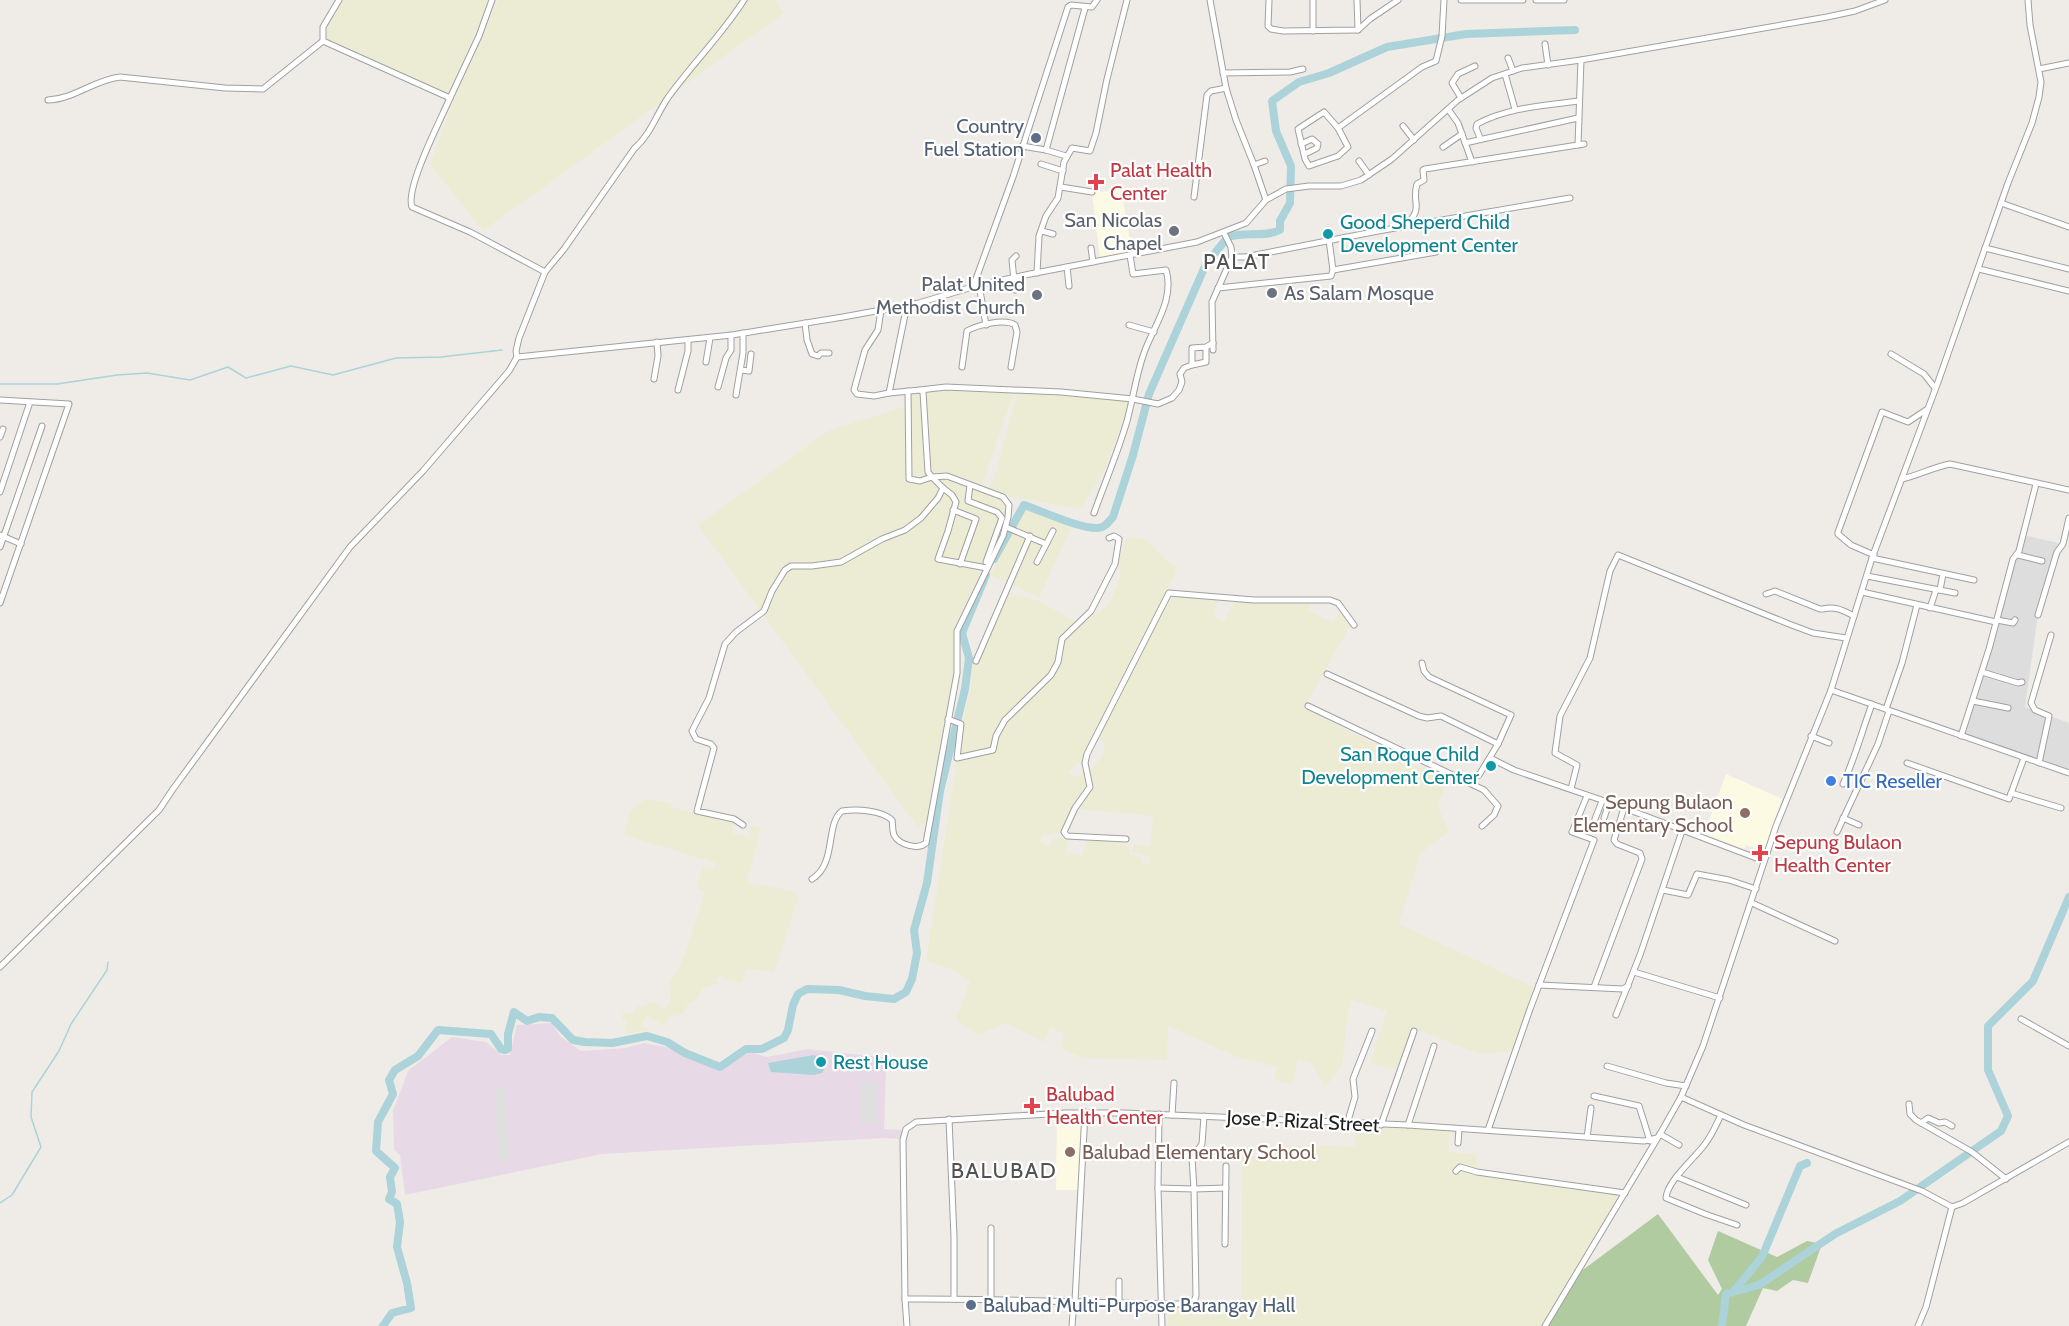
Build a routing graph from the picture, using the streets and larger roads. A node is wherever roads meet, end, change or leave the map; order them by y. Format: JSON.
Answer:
{"nodes":[{"id":1,"x":339,"y":0,"type":"edge"},
{"id":2,"x":492,"y":0,"type":"edge"},
{"id":3,"x":744,"y":0,"type":"edge"},
{"id":4,"x":1097,"y":0,"type":"edge"},
{"id":5,"x":1127,"y":0,"type":"edge"},
{"id":6,"x":1210,"y":0,"type":"edge"},
{"id":7,"x":1269,"y":0,"type":"edge"},
{"id":8,"x":1313,"y":0,"type":"edge"},
{"id":9,"x":1357,"y":0,"type":"edge"},
{"id":10,"x":1398,"y":0,"type":"edge"},
{"id":11,"x":1444,"y":0,"type":"edge"},
{"id":12,"x":1461,"y":0,"type":"edge"},
{"id":13,"x":1488,"y":0,"type":"edge"},
{"id":14,"x":1523,"y":0,"type":"edge"},
{"id":15,"x":1536,"y":0,"type":"edge"},
{"id":16,"x":1564,"y":0,"type":"edge"},
{"id":17,"x":1885,"y":0,"type":"edge"},
{"id":18,"x":2028,"y":0,"type":"edge"},
{"id":19,"x":1085,"y":8,"type":"junction"},
{"id":20,"x":1358,"y":30,"type":"junction"},
{"id":21,"x":1313,"y":31,"type":"junction"},
{"id":22,"x":323,"y":41,"type":"junction"},
{"id":23,"x":1545,"y":44,"type":"dead end"},
{"id":24,"x":1508,"y":58,"type":"dead end"},
{"id":25,"x":1581,"y":60,"type":"junction"},
{"id":26,"x":2069,"y":63,"type":"edge"},
{"id":27,"x":1548,"y":64,"type":"junction"},
{"id":28,"x":1475,"y":66,"type":"dead end"},
{"id":29,"x":1303,"y":69,"type":"dead end"},
{"id":30,"x":2039,"y":69,"type":"junction"},
{"id":31,"x":1512,"y":71,"type":"junction"},
{"id":32,"x":1223,"y":73,"type":"junction"},
{"id":33,"x":1505,"y":74,"type":"junction"},
{"id":34,"x":1226,"y":88,"type":"junction"},
{"id":35,"x":450,"y":98,"type":"junction"},
{"id":36,"x":1461,"y":98,"type":"junction"},
{"id":37,"x":48,"y":100,"type":"dead end"},
{"id":38,"x":1579,"y":101,"type":"junction"},
{"id":39,"x":1448,"y":109,"type":"junction"},
{"id":40,"x":1515,"y":109,"type":"junction"},
{"id":41,"x":1578,"y":118,"type":"junction"},
{"id":42,"x":1403,"y":126,"type":"dead end"},
{"id":43,"x":1338,"y":128,"type":"junction"},
{"id":44,"x":1462,"y":134,"type":"junction"},
{"id":45,"x":1480,"y":138,"type":"junction"},
{"id":46,"x":1413,"y":140,"type":"junction"},
{"id":47,"x":1465,"y":143,"type":"junction"},
{"id":48,"x":1301,"y":144,"type":"junction"},
{"id":49,"x":1022,"y":146,"type":"junction"},
{"id":50,"x":1443,"y":147,"type":"dead end"},
{"id":51,"x":1046,"y":150,"type":"junction"},
{"id":52,"x":1305,"y":154,"type":"junction"},
{"id":53,"x":1066,"y":156,"type":"junction"},
{"id":54,"x":1265,"y":161,"type":"dead end"},
{"id":55,"x":1359,"y":161,"type":"dead end"},
{"id":56,"x":1472,"y":162,"type":"junction"},
{"id":57,"x":1041,"y":164,"type":"dead end"},
{"id":58,"x":1254,"y":165,"type":"junction"},
{"id":59,"x":1063,"y":171,"type":"junction"},
{"id":60,"x":1369,"y":175,"type":"junction"},
{"id":61,"x":1061,"y":187,"type":"junction"},
{"id":62,"x":1092,"y":192,"type":"dead end"},
{"id":63,"x":1194,"y":197,"type":"dead end"},
{"id":64,"x":1570,"y":198,"type":"dead end"},
{"id":65,"x":1266,"y":200,"type":"junction"},
{"id":66,"x":2001,"y":203,"type":"junction"},
{"id":67,"x":1403,"y":227,"type":"junction"},
{"id":68,"x":2069,"y":227,"type":"edge"},
{"id":69,"x":1042,"y":231,"type":"junction"},
{"id":70,"x":1053,"y":234,"type":"dead end"},
{"id":71,"x":1226,"y":237,"type":"junction"},
{"id":72,"x":1329,"y":240,"type":"junction"},
{"id":73,"x":1091,"y":248,"type":"dead end"},
{"id":74,"x":1985,"y":248,"type":"junction"},
{"id":75,"x":1436,"y":252,"type":"dead end"},
{"id":76,"x":1130,"y":255,"type":"junction"},
{"id":77,"x":1016,"y":256,"type":"dead end"},
{"id":78,"x":1232,"y":257,"type":"junction"},
{"id":79,"x":1093,"y":262,"type":"junction"},
{"id":80,"x":1067,"y":267,"type":"junction"},
{"id":81,"x":1979,"y":269,"type":"junction"},
{"id":82,"x":2069,"y":269,"type":"edge"},
{"id":83,"x":1333,"y":270,"type":"junction"},
{"id":84,"x":545,"y":272,"type":"junction"},
{"id":85,"x":1037,"y":273,"type":"junction"},
{"id":86,"x":1014,"y":277,"type":"junction"},
{"id":87,"x":976,"y":286,"type":"junction"},
{"id":88,"x":1069,"y":286,"type":"dead end"},
{"id":89,"x":1218,"y":288,"type":"junction"},
{"id":90,"x":1015,"y":290,"type":"dead end"},
{"id":91,"x":2069,"y":291,"type":"edge"},
{"id":92,"x":907,"y":305,"type":"junction"},
{"id":93,"x":881,"y":310,"type":"junction"},
{"id":94,"x":805,"y":323,"type":"junction"},
{"id":95,"x":986,"y":325,"type":"junction"},
{"id":96,"x":1129,"y":325,"type":"dead end"},
{"id":97,"x":1154,"y":332,"type":"junction"},
{"id":98,"x":743,"y":333,"type":"junction"},
{"id":99,"x":731,"y":335,"type":"junction"},
{"id":100,"x":710,"y":338,"type":"junction"},
{"id":101,"x":688,"y":340,"type":"junction"},
{"id":102,"x":657,"y":342,"type":"junction"},
{"id":103,"x":1213,"y":343,"type":"junction"},
{"id":104,"x":1206,"y":347,"type":"junction"},
{"id":105,"x":1213,"y":350,"type":"dead end"},
{"id":106,"x":743,"y":353,"type":"junction"},
{"id":107,"x":830,"y":353,"type":"dead end"},
{"id":108,"x":1891,"y":354,"type":"dead end"},
{"id":109,"x":518,"y":357,"type":"junction"},
{"id":110,"x":706,"y":362,"type":"dead end"},
{"id":111,"x":1192,"y":365,"type":"junction"},
{"id":112,"x":962,"y":367,"type":"dead end"},
{"id":113,"x":1011,"y":367,"type":"dead end"},
{"id":114,"x":741,"y":370,"type":"junction"},
{"id":115,"x":654,"y":379,"type":"dead end"},
{"id":116,"x":718,"y":387,"type":"dead end"},
{"id":117,"x":1935,"y":388,"type":"junction"},
{"id":118,"x":678,"y":390,"type":"dead end"},
{"id":119,"x":920,"y":390,"type":"junction"},
{"id":120,"x":908,"y":391,"type":"junction"},
{"id":121,"x":889,"y":393,"type":"junction"},
{"id":122,"x":736,"y":395,"type":"dead end"},
{"id":123,"x":1133,"y":399,"type":"junction"},
{"id":124,"x":0,"y":400,"type":"edge"},
{"id":125,"x":30,"y":402,"type":"junction"},
{"id":126,"x":1926,"y":410,"type":"junction"},
{"id":127,"x":42,"y":426,"type":"dead end"},
{"id":128,"x":3,"y":429,"type":"dead end"},
{"id":129,"x":0,"y":437,"type":"edge"},
{"id":130,"x":932,"y":477,"type":"junction"},
{"id":131,"x":1902,"y":479,"type":"junction"},
{"id":132,"x":2036,"y":483,"type":"junction"},
{"id":133,"x":970,"y":484,"type":"junction"},
{"id":134,"x":943,"y":488,"type":"junction"},
{"id":135,"x":2069,"y":489,"type":"edge"},
{"id":136,"x":0,"y":492,"type":"edge"},
{"id":137,"x":953,"y":510,"type":"junction"},
{"id":138,"x":1094,"y":513,"type":"dead end"},
{"id":139,"x":2069,"y":518,"type":"edge"},
{"id":140,"x":1008,"y":527,"type":"junction"},
{"id":141,"x":1053,"y":531,"type":"dead end"},
{"id":142,"x":2,"y":536,"type":"edge"},
{"id":143,"x":1029,"y":538,"type":"junction"},
{"id":144,"x":1109,"y":538,"type":"dead end"},
{"id":145,"x":21,"y":544,"type":"junction"},
{"id":146,"x":1045,"y":546,"type":"junction"},
{"id":147,"x":0,"y":547,"type":"edge"},
{"id":148,"x":2018,"y":555,"type":"junction"},
{"id":149,"x":1873,"y":556,"type":"junction"},
{"id":150,"x":2042,"y":561,"type":"dead end"},
{"id":151,"x":1037,"y":562,"type":"dead end"},
{"id":152,"x":960,"y":564,"type":"junction"},
{"id":153,"x":985,"y":569,"type":"junction"},
{"id":154,"x":1943,"y":574,"type":"junction"},
{"id":155,"x":1867,"y":576,"type":"junction"},
{"id":156,"x":1974,"y":580,"type":"dead end"},
{"id":157,"x":1938,"y":590,"type":"junction"},
{"id":158,"x":1863,"y":592,"type":"junction"},
{"id":159,"x":1955,"y":593,"type":"dead end"},
{"id":160,"x":1766,"y":594,"type":"dead end"},
{"id":161,"x":0,"y":603,"type":"edge"},
{"id":162,"x":1917,"y":605,"type":"junction"},
{"id":163,"x":1930,"y":608,"type":"junction"},
{"id":164,"x":2038,"y":615,"type":"dead end"},
{"id":165,"x":1854,"y":616,"type":"junction"},
{"id":166,"x":2015,"y":620,"type":"dead end"},
{"id":167,"x":1996,"y":621,"type":"junction"},
{"id":168,"x":1354,"y":625,"type":"dead end"},
{"id":169,"x":2051,"y":635,"type":"dead end"},
{"id":170,"x":1846,"y":639,"type":"junction"},
{"id":171,"x":976,"y":661,"type":"dead end"},
{"id":172,"x":1422,"y":663,"type":"dead end"},
{"id":173,"x":1982,"y":672,"type":"junction"},
{"id":174,"x":1327,"y":674,"type":"dead end"},
{"id":175,"x":2022,"y":682,"type":"dead end"},
{"id":176,"x":1831,"y":690,"type":"junction"},
{"id":177,"x":1973,"y":701,"type":"junction"},
{"id":178,"x":1872,"y":704,"type":"junction"},
{"id":179,"x":1308,"y":706,"type":"dead end"},
{"id":180,"x":2008,"y":708,"type":"dead end"},
{"id":181,"x":1888,"y":710,"type":"junction"},
{"id":182,"x":953,"y":720,"type":"junction"},
{"id":183,"x":1811,"y":736,"type":"junction"},
{"id":184,"x":1961,"y":736,"type":"junction"},
{"id":185,"x":1829,"y":743,"type":"dead end"},
{"id":186,"x":1498,"y":744,"type":"junction"},
{"id":187,"x":1490,"y":758,"type":"junction"},
{"id":188,"x":2024,"y":758,"type":"junction"},
{"id":189,"x":1907,"y":763,"type":"dead end"},
{"id":190,"x":2039,"y":763,"type":"junction"},
{"id":191,"x":2069,"y":773,"type":"edge"},
{"id":192,"x":1479,"y":775,"type":"dead end"},
{"id":193,"x":1844,"y":784,"type":"dead end"},
{"id":194,"x":1571,"y":789,"type":"junction"},
{"id":195,"x":2011,"y":793,"type":"junction"},
{"id":196,"x":1587,"y":796,"type":"junction"},
{"id":197,"x":1602,"y":801,"type":"junction"},
{"id":198,"x":1609,"y":803,"type":"junction"},
{"id":199,"x":1624,"y":808,"type":"junction"},
{"id":200,"x":2061,"y":808,"type":"dead end"},
{"id":201,"x":1604,"y":818,"type":"dead end"},
{"id":202,"x":1843,"y":818,"type":"junction"},
{"id":203,"x":1595,"y":819,"type":"dead end"},
{"id":204,"x":743,"y":825,"type":"dead end"},
{"id":205,"x":1859,"y":825,"type":"dead end"},
{"id":206,"x":1482,"y":826,"type":"dead end"},
{"id":207,"x":1682,"y":831,"type":"junction"},
{"id":208,"x":1837,"y":832,"type":"dead end"},
{"id":209,"x":1126,"y":839,"type":"dead end"},
{"id":210,"x":1764,"y":861,"type":"junction"},
{"id":211,"x":812,"y":879,"type":"dead end"},
{"id":212,"x":1756,"y":889,"type":"junction"},
{"id":213,"x":1663,"y":890,"type":"junction"},
{"id":214,"x":1752,"y":903,"type":"junction"},
{"id":215,"x":1835,"y":941,"type":"dead end"},
{"id":216,"x":0,"y":967,"type":"edge"},
{"id":217,"x":1634,"y":972,"type":"junction"},
{"id":218,"x":1539,"y":985,"type":"junction"},
{"id":219,"x":1628,"y":986,"type":"junction"},
{"id":220,"x":1594,"y":987,"type":"junction"},
{"id":221,"x":1720,"y":998,"type":"junction"},
{"id":222,"x":1616,"y":1015,"type":"dead end"},
{"id":223,"x":2021,"y":1019,"type":"dead end"},
{"id":224,"x":1372,"y":1031,"type":"dead end"},
{"id":225,"x":1414,"y":1031,"type":"dead end"},
{"id":226,"x":1434,"y":1046,"type":"dead end"},
{"id":227,"x":2069,"y":1046,"type":"edge"},
{"id":228,"x":1607,"y":1066,"type":"dead end"},
{"id":229,"x":1174,"y":1083,"type":"dead end"},
{"id":230,"x":1686,"y":1086,"type":"junction"},
{"id":231,"x":1594,"y":1096,"type":"dead end"},
{"id":232,"x":1681,"y":1097,"type":"junction"},
{"id":233,"x":1909,"y":1104,"type":"dead end"},
{"id":234,"x":1591,"y":1108,"type":"dead end"},
{"id":235,"x":1085,"y":1112,"type":"junction"},
{"id":236,"x":1159,"y":1114,"type":"junction"},
{"id":237,"x":1172,"y":1115,"type":"junction"},
{"id":238,"x":1721,"y":1115,"type":"junction"},
{"id":239,"x":1204,"y":1116,"type":"junction"},
{"id":240,"x":949,"y":1119,"type":"junction"},
{"id":241,"x":1921,"y":1123,"type":"junction"},
{"id":242,"x":1347,"y":1124,"type":"junction"},
{"id":243,"x":1381,"y":1125,"type":"junction"},
{"id":244,"x":1408,"y":1125,"type":"junction"},
{"id":245,"x":1952,"y":1125,"type":"dead end"},
{"id":246,"x":1459,"y":1129,"type":"junction"},
{"id":247,"x":1488,"y":1130,"type":"junction"},
{"id":248,"x":1587,"y":1137,"type":"junction"},
{"id":249,"x":1656,"y":1138,"type":"junction"},
{"id":250,"x":2069,"y":1142,"type":"edge"},
{"id":251,"x":1458,"y":1143,"type":"dead end"},
{"id":252,"x":1679,"y":1145,"type":"dead end"},
{"id":253,"x":1226,"y":1166,"type":"dead end"},
{"id":254,"x":1456,"y":1171,"type":"dead end"},
{"id":255,"x":1677,"y":1177,"type":"junction"},
{"id":256,"x":2006,"y":1179,"type":"junction"},
{"id":257,"x":1158,"y":1188,"type":"junction"},
{"id":258,"x":1226,"y":1188,"type":"junction"},
{"id":259,"x":1194,"y":1189,"type":"junction"},
{"id":260,"x":1625,"y":1193,"type":"junction"},
{"id":261,"x":1746,"y":1205,"type":"dead end"},
{"id":262,"x":1952,"y":1207,"type":"junction"},
{"id":263,"x":1737,"y":1225,"type":"dead end"},
{"id":264,"x":991,"y":1228,"type":"dead end"},
{"id":265,"x":1225,"y":1244,"type":"dead end"},
{"id":266,"x":1119,"y":1281,"type":"dead end"},
{"id":267,"x":991,"y":1298,"type":"junction"},
{"id":268,"x":905,"y":1299,"type":"junction"},
{"id":269,"x":954,"y":1299,"type":"junction"},
{"id":270,"x":1075,"y":1301,"type":"junction"},
{"id":271,"x":1119,"y":1303,"type":"junction"},
{"id":272,"x":1161,"y":1304,"type":"junction"},
{"id":273,"x":907,"y":1326,"type":"edge"},
{"id":274,"x":1072,"y":1326,"type":"edge"},
{"id":275,"x":1162,"y":1326,"type":"edge"},
{"id":276,"x":1545,"y":1326,"type":"edge"},
{"id":277,"x":1918,"y":1326,"type":"edge"}],
"edges":[{"from":1,"to":22,"type":"street"},
{"from":2,"to":35,"type":"street"},
{"from":3,"to":84,"type":"street"},
{"from":4,"to":19,"type":"street"},
{"from":5,"to":53,"type":"street"},
{"from":6,"to":32,"type":"street"},
{"from":7,"to":21,"type":"street"},
{"from":8,"to":21,"type":"street"},
{"from":9,"to":20,"type":"street"},
{"from":10,"to":20,"type":"street"},
{"from":11,"to":43,"type":"street"},
{"from":12,"to":13,"type":"street"},
{"from":13,"to":14,"type":"street"},
{"from":15,"to":16,"type":"street"},
{"from":17,"to":25,"type":"street"},
{"from":18,"to":30,"type":"street"},
{"from":19,"to":49,"type":"street"},
{"from":19,"to":51,"type":"street"},
{"from":20,"to":21,"type":"street"},
{"from":22,"to":35,"type":"street"},
{"from":22,"to":37,"type":"street"},
{"from":23,"to":27,"type":"street"},
{"from":24,"to":31,"type":"street"},
{"from":25,"to":27,"type":"street"},
{"from":25,"to":38,"type":"street"},
{"from":26,"to":30,"type":"street"},
{"from":27,"to":31,"type":"street"},
{"from":28,"to":36,"type":"street"},
{"from":29,"to":32,"type":"street"},
{"from":30,"to":66,"type":"street"},
{"from":31,"to":33,"type":"street"},
{"from":32,"to":34,"type":"street"},
{"from":33,"to":36,"type":"street"},
{"from":33,"to":40,"type":"street"},
{"from":34,"to":58,"type":"street"},
{"from":34,"to":63,"type":"street"},
{"from":35,"to":84,"type":"street"},
{"from":36,"to":39,"type":"street"},
{"from":38,"to":40,"type":"street"},
{"from":38,"to":41,"type":"street"},
{"from":39,"to":44,"type":"street"},
{"from":39,"to":46,"type":"street"},
{"from":40,"to":45,"type":"street"},
{"from":41,"to":45,"type":"street"},
{"from":41,"to":56,"type":"street"},
{"from":42,"to":46,"type":"street"},
{"from":43,"to":48,"type":"street"},
{"from":43,"to":52,"type":"street"},
{"from":44,"to":47,"type":"street"},
{"from":44,"to":50,"type":"street"},
{"from":45,"to":47,"type":"street"},
{"from":46,"to":60,"type":"street"},
{"from":47,"to":56,"type":"street"},
{"from":48,"to":52,"type":"street"},
{"from":48,"to":52,"type":"street"},
{"from":49,"to":51,"type":"street"},
{"from":49,"to":87,"type":"street"},
{"from":51,"to":53,"type":"street"},
{"from":53,"to":59,"type":"street"},
{"from":54,"to":58,"type":"street"},
{"from":55,"to":60,"type":"street"},
{"from":56,"to":67,"type":"street"},
{"from":57,"to":59,"type":"street"},
{"from":58,"to":65,"type":"street"},
{"from":59,"to":61,"type":"street"},
{"from":60,"to":65,"type":"street"},
{"from":61,"to":62,"type":"street"},
{"from":61,"to":69,"type":"street"},
{"from":64,"to":67,"type":"street"},
{"from":65,"to":71,"type":"street"},
{"from":66,"to":68,"type":"street"},
{"from":66,"to":74,"type":"street"},
{"from":67,"to":72,"type":"street"},
{"from":69,"to":70,"type":"street"},
{"from":69,"to":85,"type":"street"},
{"from":71,"to":76,"type":"street"},
{"from":71,"to":78,"type":"street"},
{"from":72,"to":78,"type":"street"},
{"from":72,"to":83,"type":"street"},
{"from":73,"to":79,"type":"street"},
{"from":74,"to":81,"type":"street"},
{"from":74,"to":82,"type":"street"},
{"from":75,"to":83,"type":"street"},
{"from":76,"to":79,"type":"street"},
{"from":76,"to":97,"type":"street"},
{"from":77,"to":86,"type":"street"},
{"from":78,"to":89,"type":"street"},
{"from":79,"to":80,"type":"street"},
{"from":80,"to":85,"type":"street"},
{"from":80,"to":88,"type":"street"},
{"from":81,"to":91,"type":"street"},
{"from":81,"to":117,"type":"street"},
{"from":83,"to":89,"type":"street"},
{"from":84,"to":109,"type":"street"},
{"from":85,"to":86,"type":"street"},
{"from":86,"to":87,"type":"street"},
{"from":86,"to":90,"type":"street"},
{"from":87,"to":92,"type":"street"},
{"from":87,"to":95,"type":"street"},
{"from":89,"to":103,"type":"street"},
{"from":92,"to":93,"type":"street"},
{"from":92,"to":121,"type":"street"},
{"from":93,"to":94,"type":"street"},
{"from":93,"to":121,"type":"street"},
{"from":94,"to":98,"type":"street"},
{"from":94,"to":107,"type":"street"},
{"from":95,"to":112,"type":"street"},
{"from":95,"to":113,"type":"street"},
{"from":96,"to":97,"type":"street"},
{"from":97,"to":123,"type":"street"},
{"from":98,"to":99,"type":"street"},
{"from":98,"to":106,"type":"street"},
{"from":99,"to":100,"type":"street"},
{"from":99,"to":116,"type":"street"},
{"from":100,"to":101,"type":"street"},
{"from":100,"to":110,"type":"street"},
{"from":101,"to":102,"type":"street"},
{"from":101,"to":118,"type":"street"},
{"from":102,"to":109,"type":"street"},
{"from":102,"to":115,"type":"street"},
{"from":103,"to":104,"type":"street"},
{"from":103,"to":105,"type":"street"},
{"from":104,"to":111,"type":"street"},
{"from":104,"to":111,"type":"street"},
{"from":106,"to":114,"type":"street"},
{"from":106,"to":114,"type":"street"},
{"from":108,"to":117,"type":"street"},
{"from":109,"to":216,"type":"street"},
{"from":111,"to":123,"type":"street"},
{"from":114,"to":122,"type":"street"},
{"from":117,"to":126,"type":"street"},
{"from":119,"to":120,"type":"street"},
{"from":119,"to":123,"type":"street"},
{"from":119,"to":130,"type":"street"},
{"from":120,"to":121,"type":"street"},
{"from":120,"to":130,"type":"street"},
{"from":123,"to":138,"type":"street"},
{"from":124,"to":125,"type":"street"},
{"from":125,"to":136,"type":"street"},
{"from":125,"to":145,"type":"street"},
{"from":126,"to":131,"type":"street"},
{"from":126,"to":149,"type":"street"},
{"from":127,"to":142,"type":"street"},
{"from":128,"to":129,"type":"street"},
{"from":130,"to":133,"type":"street"},
{"from":130,"to":134,"type":"street"},
{"from":131,"to":132,"type":"street"},
{"from":131,"to":149,"type":"street"},
{"from":132,"to":135,"type":"street"},
{"from":132,"to":148,"type":"street"},
{"from":133,"to":140,"type":"street"},
{"from":133,"to":153,"type":"street"},
{"from":134,"to":137,"type":"street"},
{"from":134,"to":204,"type":"street"},
{"from":137,"to":152,"type":"street"},
{"from":137,"to":152,"type":"street"},
{"from":139,"to":164,"type":"street"},
{"from":140,"to":143,"type":"street"},
{"from":140,"to":153,"type":"street"},
{"from":141,"to":146,"type":"street"},
{"from":142,"to":145,"type":"street"},
{"from":142,"to":147,"type":"street"},
{"from":143,"to":146,"type":"street"},
{"from":143,"to":171,"type":"street"},
{"from":144,"to":182,"type":"street"},
{"from":145,"to":161,"type":"street"},
{"from":146,"to":151,"type":"street"},
{"from":148,"to":150,"type":"street"},
{"from":148,"to":167,"type":"street"},
{"from":149,"to":154,"type":"street"},
{"from":149,"to":155,"type":"street"},
{"from":152,"to":153,"type":"street"},
{"from":153,"to":182,"type":"street"},
{"from":154,"to":156,"type":"street"},
{"from":154,"to":157,"type":"street"},
{"from":155,"to":157,"type":"street"},
{"from":155,"to":158,"type":"street"},
{"from":157,"to":159,"type":"street"},
{"from":157,"to":163,"type":"street"},
{"from":158,"to":162,"type":"street"},
{"from":158,"to":165,"type":"street"},
{"from":160,"to":165,"type":"street"},
{"from":162,"to":163,"type":"street"},
{"from":162,"to":181,"type":"street"},
{"from":163,"to":167,"type":"street"},
{"from":165,"to":170,"type":"street"},
{"from":166,"to":167,"type":"street"},
{"from":167,"to":173,"type":"street"},
{"from":168,"to":209,"type":"street"},
{"from":169,"to":190,"type":"street"},
{"from":170,"to":176,"type":"street"},
{"from":170,"to":194,"type":"street"},
{"from":172,"to":186,"type":"street"},
{"from":173,"to":175,"type":"street"},
{"from":173,"to":177,"type":"street"},
{"from":174,"to":186,"type":"street"},
{"from":176,"to":178,"type":"street"},
{"from":176,"to":183,"type":"street"},
{"from":177,"to":180,"type":"street"},
{"from":177,"to":184,"type":"street"},
{"from":178,"to":181,"type":"street"},
{"from":178,"to":193,"type":"street"},
{"from":179,"to":206,"type":"street"},
{"from":181,"to":184,"type":"street"},
{"from":181,"to":202,"type":"street"},
{"from":182,"to":211,"type":"street"},
{"from":183,"to":185,"type":"street"},
{"from":183,"to":210,"type":"street"},
{"from":184,"to":188,"type":"street"},
{"from":186,"to":187,"type":"street"},
{"from":187,"to":192,"type":"street"},
{"from":187,"to":194,"type":"street"},
{"from":188,"to":190,"type":"street"},
{"from":188,"to":195,"type":"street"},
{"from":189,"to":195,"type":"street"},
{"from":190,"to":191,"type":"street"},
{"from":194,"to":196,"type":"street"},
{"from":195,"to":200,"type":"street"},
{"from":196,"to":197,"type":"street"},
{"from":196,"to":218,"type":"street"},
{"from":197,"to":198,"type":"street"},
{"from":197,"to":203,"type":"street"},
{"from":198,"to":199,"type":"street"},
{"from":198,"to":201,"type":"street"},
{"from":199,"to":207,"type":"street"},
{"from":199,"to":220,"type":"street"},
{"from":202,"to":205,"type":"street"},
{"from":202,"to":208,"type":"street"},
{"from":207,"to":210,"type":"street"},
{"from":207,"to":213,"type":"street"},
{"from":210,"to":212,"type":"street"},
{"from":212,"to":213,"type":"street"},
{"from":212,"to":214,"type":"street"},
{"from":213,"to":217,"type":"street"},
{"from":214,"to":215,"type":"street"},
{"from":214,"to":221,"type":"street"},
{"from":217,"to":219,"type":"street"},
{"from":217,"to":221,"type":"street"},
{"from":218,"to":220,"type":"street"},
{"from":218,"to":247,"type":"street"},
{"from":219,"to":220,"type":"street"},
{"from":219,"to":222,"type":"street"},
{"from":221,"to":230,"type":"street"},
{"from":223,"to":227,"type":"street"},
{"from":224,"to":242,"type":"street"},
{"from":225,"to":243,"type":"street"},
{"from":226,"to":244,"type":"street"},
{"from":228,"to":230,"type":"street"},
{"from":229,"to":237,"type":"street"},
{"from":230,"to":232,"type":"street"},
{"from":231,"to":249,"type":"street"},
{"from":232,"to":238,"type":"street"},
{"from":232,"to":249,"type":"street"},
{"from":233,"to":241,"type":"street"},
{"from":234,"to":248,"type":"street"},
{"from":235,"to":236,"type":"street","name":"Jose P. Rizal Street"},
{"from":235,"to":240,"type":"street","name":"Jose P. Rizal Street"},
{"from":235,"to":270,"type":"street"},
{"from":236,"to":237,"type":"street","name":"Jose P. Rizal Street"},
{"from":236,"to":257,"type":"street"},
{"from":237,"to":239,"type":"street","name":"Jose P. Rizal Street"},
{"from":238,"to":255,"type":"street"},
{"from":238,"to":262,"type":"street"},
{"from":239,"to":242,"type":"street","name":"Jose P. Rizal Street"},
{"from":239,"to":259,"type":"street"},
{"from":240,"to":268,"type":"street","name":"Jose P. Rizal Street"},
{"from":240,"to":269,"type":"street"},
{"from":241,"to":245,"type":"street"},
{"from":241,"to":256,"type":"street"},
{"from":242,"to":243,"type":"street","name":"Jose P. Rizal Street"},
{"from":243,"to":244,"type":"street","name":"Jose P. Rizal Street"},
{"from":244,"to":246,"type":"street","name":"Jose P. Rizal Street"},
{"from":246,"to":247,"type":"street","name":"Jose P. Rizal Street"},
{"from":246,"to":251,"type":"street"},
{"from":247,"to":248,"type":"street","name":"Jose P. Rizal Street"},
{"from":248,"to":249,"type":"street","name":"Jose P. Rizal Street"},
{"from":249,"to":252,"type":"street"},
{"from":249,"to":260,"type":"street"},
{"from":250,"to":256,"type":"street"},
{"from":253,"to":258,"type":"street"},
{"from":254,"to":260,"type":"street"},
{"from":255,"to":261,"type":"street"},
{"from":255,"to":263,"type":"street"},
{"from":256,"to":262,"type":"street"},
{"from":257,"to":259,"type":"street"},
{"from":257,"to":272,"type":"street"},
{"from":258,"to":259,"type":"street"},
{"from":258,"to":265,"type":"street"},
{"from":259,"to":272,"type":"street"},
{"from":260,"to":276,"type":"street"},
{"from":262,"to":277,"type":"street"},
{"from":264,"to":267,"type":"street"},
{"from":266,"to":271,"type":"street"},
{"from":267,"to":269,"type":"street"},
{"from":267,"to":270,"type":"street"},
{"from":268,"to":269,"type":"street"},
{"from":268,"to":273,"type":"street","name":"Jose P. Rizal Street"},
{"from":270,"to":271,"type":"street"},
{"from":270,"to":274,"type":"street"},
{"from":271,"to":272,"type":"street"},
{"from":272,"to":275,"type":"street"}]}
